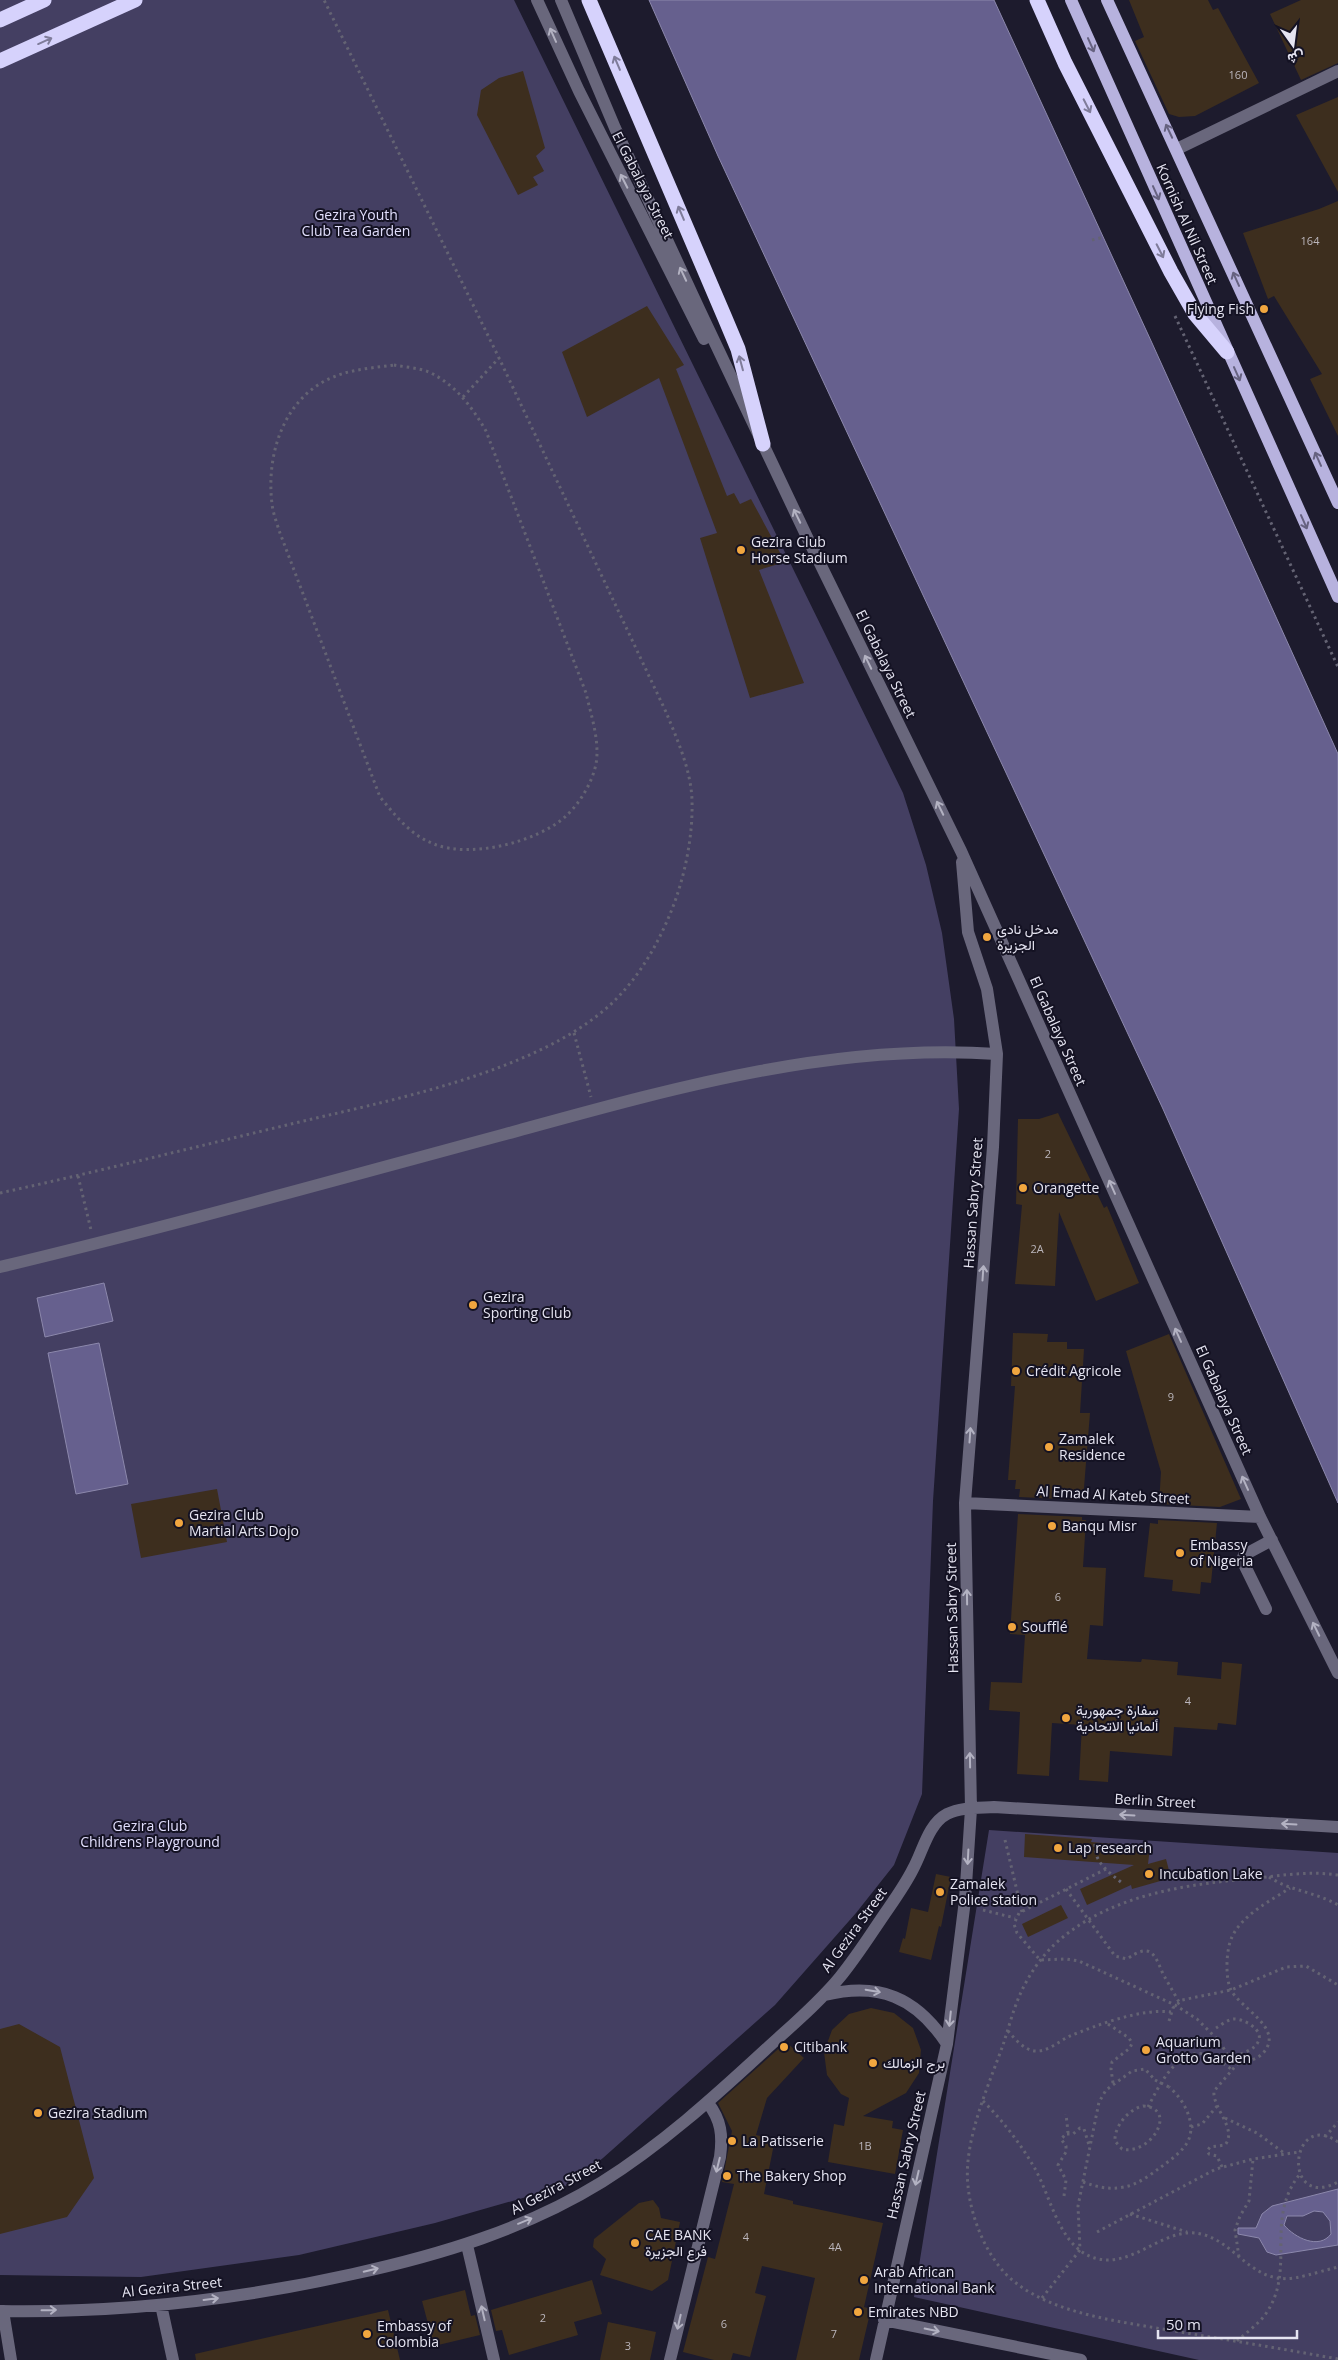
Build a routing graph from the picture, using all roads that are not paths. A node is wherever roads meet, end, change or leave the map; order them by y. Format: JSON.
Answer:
{"nodes":[{"id":1,"x":44,"y":0,"type":"edge"},
{"id":2,"x":135,"y":0,"type":"edge"},
{"id":3,"x":538,"y":0,"type":"edge"},
{"id":4,"x":561,"y":0,"type":"edge"},
{"id":5,"x":590,"y":0,"type":"edge"},
{"id":6,"x":1037,"y":0,"type":"edge"},
{"id":7,"x":1071,"y":0,"type":"edge"},
{"id":8,"x":1107,"y":0,"type":"edge"},
{"id":9,"x":0,"y":20,"type":"edge"},
{"id":10,"x":0,"y":61,"type":"edge"},
{"id":11,"x":1338,"y":71,"type":"edge"},
{"id":12,"x":1177,"y":149,"type":"junction"},
{"id":13,"x":1227,"y":352,"type":"junction"},
{"id":14,"x":731,"y":377,"type":"junction"},
{"id":15,"x":763,"y":444,"type":"junction"},
{"id":16,"x":1338,"y":504,"type":"edge"},
{"id":17,"x":1338,"y":597,"type":"edge"},
{"id":18,"x":961,"y":852,"type":"junction"},
{"id":19,"x":997,"y":1054,"type":"junction"},
{"id":20,"x":0,"y":1267,"type":"edge"},
{"id":21,"x":965,"y":1503,"type":"junction"},
{"id":22,"x":1260,"y":1517,"type":"junction"},
{"id":23,"x":1272,"y":1540,"type":"junction"},
{"id":24,"x":1266,"y":1609,"type":"dead end"},
{"id":25,"x":1338,"y":1673,"type":"edge"},
{"id":26,"x":971,"y":1809,"type":"junction"},
{"id":27,"x":1338,"y":1827,"type":"edge"},
{"id":28,"x":824,"y":1995,"type":"junction"},
{"id":29,"x":947,"y":2044,"type":"junction"},
{"id":30,"x":708,"y":2102,"type":"junction"},
{"id":31,"x":467,"y":2244,"type":"junction"},
{"id":32,"x":161,"y":2305,"type":"junction"},
{"id":33,"x":2,"y":2311,"type":"edge"},
{"id":34,"x":884,"y":2320,"type":"junction"},
{"id":35,"x":11,"y":2360,"type":"edge"},
{"id":36,"x":173,"y":2360,"type":"edge"},
{"id":37,"x":494,"y":2360,"type":"edge"},
{"id":38,"x":670,"y":2360,"type":"edge"},
{"id":39,"x":876,"y":2360,"type":"edge"},
{"id":40,"x":1081,"y":2360,"type":"edge"}],
"edges":[{"from":1,"to":9,"type":"highway"},
{"from":10,"to":2,"type":"highway","one_way":true},
{"from":14,"to":3,"type":"street","name":"El Gabalaya Street","one_way":true},
{"from":14,"to":4,"type":"street","name":"El Gabalaya Street","one_way":true},
{"from":15,"to":5,"type":"highway","one_way":true},
{"from":6,"to":13,"type":"highway","one_way":true},
{"from":7,"to":13,"type":"main road","name":"Kornish Al Nil Street","one_way":true},
{"from":12,"to":8,"type":"main road","name":"Kornish Al Nil Street","one_way":true},
{"from":11,"to":12,"type":"street"},
{"from":16,"to":12,"type":"main road","name":"Kornish Al Nil Street","one_way":true},
{"from":13,"to":17,"type":"main road","name":"Kornish Al Nil Street","one_way":true},
{"from":14,"to":15,"type":"street","name":"El Gabalaya Street"},
{"from":18,"to":15,"type":"street","name":"El Gabalaya Street","one_way":true},
{"from":18,"to":19,"type":"street","name":"Hassan Sabry Street"},
{"from":22,"to":18,"type":"street","name":"El Gabalaya Street","one_way":true},
{"from":19,"to":20,"type":"street"},
{"from":21,"to":19,"type":"street","name":"Hassan Sabry Street","one_way":true},
{"from":21,"to":22,"type":"street","name":"Al Emad Al Kateb Street"},
{"from":26,"to":21,"type":"street","name":"Hassan Sabry Street","one_way":true},
{"from":22,"to":23,"type":"street","name":"El Gabalaya Street"},
{"from":23,"to":24,"type":"street"},
{"from":25,"to":23,"type":"street","name":"El Gabalaya Street","one_way":true},
{"from":27,"to":26,"type":"street","name":"Berlin Street","one_way":true},
{"from":26,"to":28,"type":"street","name":"Al Gezira Street"},
{"from":26,"to":29,"type":"street","name":"Hassan Sabry Street","one_way":true},
{"from":28,"to":29,"type":"street","one_way":true},
{"from":28,"to":30,"type":"street","name":"Al Gezira Street"},
{"from":29,"to":34,"type":"street","name":"Hassan Sabry Street","one_way":true},
{"from":31,"to":30,"type":"street","name":"Al Gezira Street","one_way":true},
{"from":30,"to":38,"type":"street","one_way":true},
{"from":32,"to":31,"type":"street","name":"Al Gezira Street","one_way":true},
{"from":37,"to":31,"type":"street","one_way":true},
{"from":33,"to":32,"type":"street","name":"Al Gezira Street","one_way":true},
{"from":32,"to":36,"type":"street"},
{"from":33,"to":35,"type":"street"},
{"from":34,"to":39,"type":"street","name":"Hassan Sabry Street"},
{"from":34,"to":40,"type":"street","one_way":true}]}
